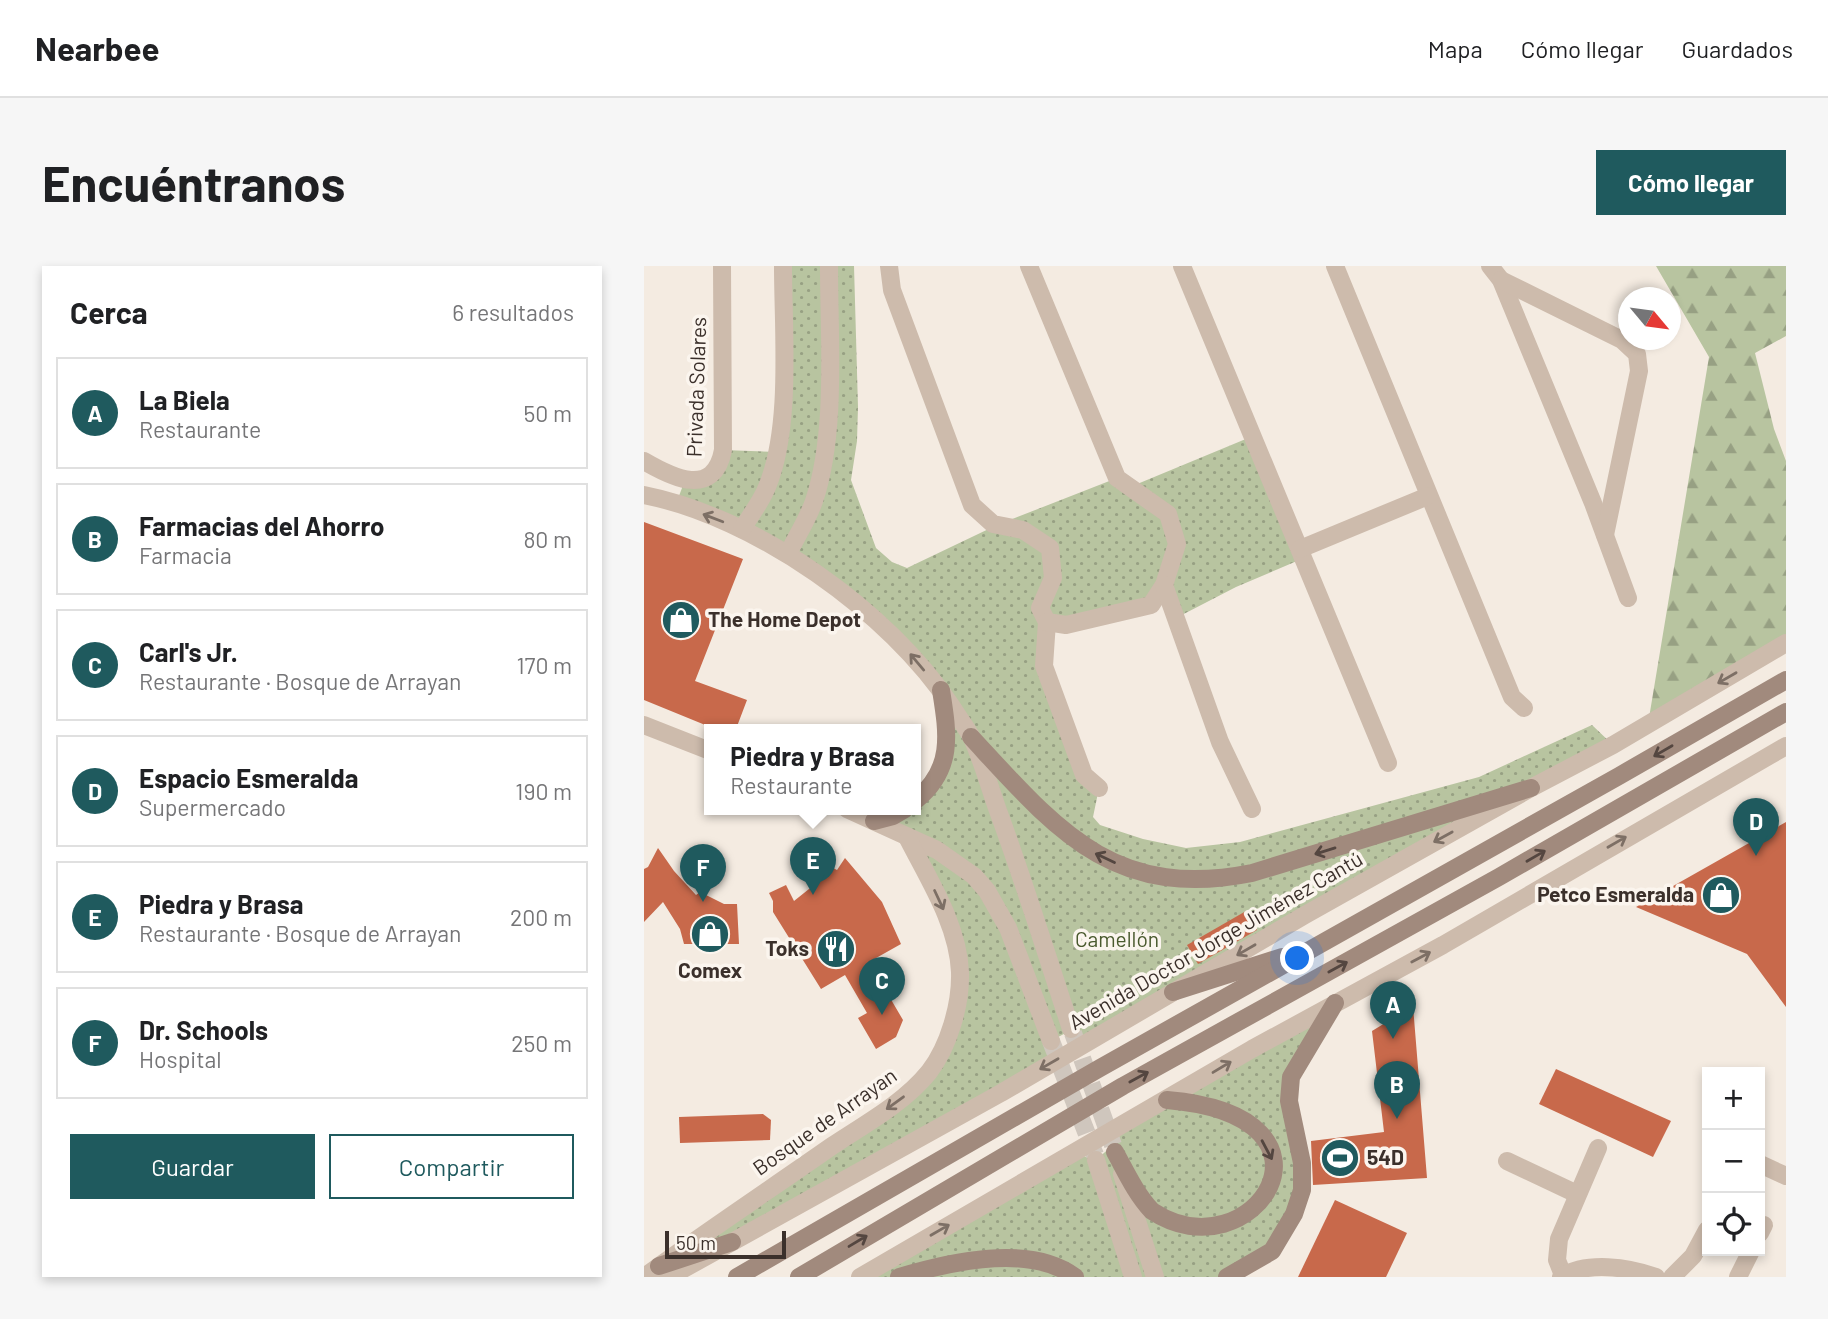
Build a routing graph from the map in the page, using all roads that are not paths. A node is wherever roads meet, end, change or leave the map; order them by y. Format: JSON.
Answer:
{"nodes":[{"id":1,"x":722,"y":266,"type":"edge"},
{"id":2,"x":783,"y":266,"type":"edge"},
{"id":3,"x":830,"y":266,"type":"edge"},
{"id":4,"x":889,"y":266,"type":"edge"},
{"id":5,"x":1029,"y":266,"type":"edge"},
{"id":6,"x":1182,"y":266,"type":"edge"},
{"id":7,"x":1335,"y":266,"type":"edge"},
{"id":8,"x":1495,"y":273,"type":"edge"},
{"id":9,"x":644,"y":461,"type":"edge"},
{"id":10,"x":644,"y":495,"type":"edge"},
{"id":11,"x":1428,"y":496,"type":"junction"},
{"id":12,"x":742,"y":529,"type":"junction"},
{"id":13,"x":1605,"y":535,"type":"junction"},
{"id":14,"x":1300,"y":549,"type":"junction"},
{"id":15,"x":788,"y":554,"type":"junction"},
{"id":16,"x":1164,"y":585,"type":"junction"},
{"id":17,"x":1628,"y":598,"type":"dead end"},
{"id":18,"x":1047,"y":622,"type":"junction"},
{"id":19,"x":1786,"y":643,"type":"edge"},
{"id":20,"x":1786,"y":680,"type":"edge"},
{"id":21,"x":941,"y":690,"type":"junction"},
{"id":22,"x":1524,"y":708,"type":"dead end"},
{"id":23,"x":1786,"y":712,"type":"edge"},
{"id":24,"x":644,"y":725,"type":"edge"},
{"id":25,"x":971,"y":737,"type":"junction"},
{"id":26,"x":1786,"y":746,"type":"edge"},
{"id":27,"x":704,"y":749,"type":"edge"},
{"id":28,"x":1388,"y":763,"type":"dead end"},
{"id":29,"x":1099,"y":788,"type":"dead end"},
{"id":30,"x":1531,"y":788,"type":"junction"},
{"id":31,"x":921,"y":795,"type":"edge"},
{"id":32,"x":1252,"y":809,"type":"dead end"},
{"id":33,"x":860,"y":815,"type":"edge"},
{"id":34,"x":895,"y":815,"type":"edge"},
{"id":35,"x":874,"y":821,"type":"junction"},
{"id":36,"x":908,"y":839,"type":"junction"},
{"id":37,"x":1318,"y":946,"type":"junction"},
{"id":38,"x":1173,"y":992,"type":"junction"},
{"id":39,"x":1335,"y":1003,"type":"junction"},
{"id":40,"x":1071,"y":1029,"type":"tunnel mouth"},
{"id":41,"x":1051,"y":1041,"type":"tunnel mouth"},
{"id":42,"x":1167,"y":1100,"type":"junction"},
{"id":43,"x":1114,"y":1148,"type":"joint"},
{"id":44,"x":1598,"y":1148,"type":"dead end"},
{"id":45,"x":1096,"y":1160,"type":"tunnel mouth"},
{"id":46,"x":1507,"y":1161,"type":"dead end"},
{"id":47,"x":1765,"y":1166,"type":"edge"},
{"id":48,"x":1786,"y":1176,"type":"edge"},
{"id":49,"x":1577,"y":1194,"type":"junction"},
{"id":50,"x":1253,"y":1228,"type":"dead end"},
{"id":51,"x":1702,"y":1239,"type":"edge"},
{"id":52,"x":732,"y":1242,"type":"joint"},
{"id":53,"x":1203,"y":1242,"type":"dead end"},
{"id":54,"x":1748,"y":1256,"type":"edge"},
{"id":55,"x":664,"y":1271,"type":"edge"},
{"id":56,"x":1562,"y":1276,"type":"edge"},
{"id":57,"x":644,"y":1277,"type":"edge"},
{"id":58,"x":737,"y":1277,"type":"edge"},
{"id":59,"x":799,"y":1277,"type":"edge"},
{"id":60,"x":860,"y":1277,"type":"edge"},
{"id":61,"x":899,"y":1277,"type":"edge"},
{"id":62,"x":1075,"y":1277,"type":"edge"},
{"id":63,"x":1133,"y":1277,"type":"edge"},
{"id":64,"x":1155,"y":1277,"type":"edge"},
{"id":65,"x":1227,"y":1277,"type":"edge"},
{"id":66,"x":1656,"y":1277,"type":"edge"},
{"id":67,"x":1672,"y":1277,"type":"edge"},
{"id":68,"x":1738,"y":1277,"type":"edge"}],
"edges":[{"from":1,"to":9,"type":"street","name":"Privada Solares"},
{"from":2,"to":12,"type":"street"},
{"from":3,"to":15,"type":"street"},
{"from":4,"to":18,"type":"street"},
{"from":5,"to":16,"type":"street"},
{"from":6,"to":14,"type":"street"},
{"from":7,"to":11,"type":"street"},
{"from":8,"to":13,"type":"street"},
{"from":8,"to":13,"type":"street"},
{"from":12,"to":10,"type":"street","one_way":true},
{"from":11,"to":14,"type":"street"},
{"from":11,"to":22,"type":"street"},
{"from":12,"to":15,"type":"street"},
{"from":13,"to":17,"type":"street"},
{"from":14,"to":28,"type":"street"},
{"from":21,"to":15,"type":"street","one_way":true},
{"from":16,"to":18,"type":"street"},
{"from":16,"to":32,"type":"street"},
{"from":18,"to":29,"type":"street"},
{"from":19,"to":30,"type":"street","name":"Avenida Doctor Jorge Jiménez Cantú","one_way":true},
{"from":20,"to":37,"type":"main road","one_way":true},
{"from":21,"to":25,"type":"street"},
{"from":21,"to":31,"type":"main road"},
{"from":59,"to":23,"type":"main road","one_way":true},
{"from":24,"to":27,"type":"street"},
{"from":30,"to":25,"type":"main road","one_way":true},
{"from":25,"to":40,"type":"street"},
{"from":39,"to":26,"type":"street","one_way":true},
{"from":30,"to":38,"type":"street","name":"Avenida Doctor Jorge Jiménez Cantú","one_way":true},
{"from":33,"to":35,"type":"street"},
{"from":34,"to":35,"type":"main road"},
{"from":35,"to":36,"type":"street"},
{"from":36,"to":41,"type":"street"},
{"from":36,"to":55,"type":"street","name":"Bosque de Arrayan","one_way":true},
{"from":37,"to":38,"type":"main road"},
{"from":37,"to":58,"type":"main road"},
{"from":38,"to":52,"type":"street","name":"Avenida Doctor Jorge Jiménez Cantú","one_way":true},
{"from":42,"to":39,"type":"street","one_way":true},
{"from":39,"to":65,"type":"main road"},
{"from":42,"to":50,"type":"main road","one_way":true},
{"from":60,"to":42,"type":"street","one_way":true},
{"from":43,"to":53,"type":"main road"},
{"from":43,"to":64,"type":"street"},
{"from":44,"to":49,"type":"street"},
{"from":45,"to":63,"type":"street"},
{"from":46,"to":49,"type":"street"},
{"from":47,"to":48,"type":"street"},
{"from":49,"to":56,"type":"street"},
{"from":51,"to":67,"type":"street"},
{"from":52,"to":55,"type":"main road"},
{"from":54,"to":68,"type":"street"},
{"from":55,"to":57,"type":"street","name":"Bosque de Arrayan"},
{"from":56,"to":66,"type":"street"},
{"from":61,"to":62,"type":"main road"}]}
